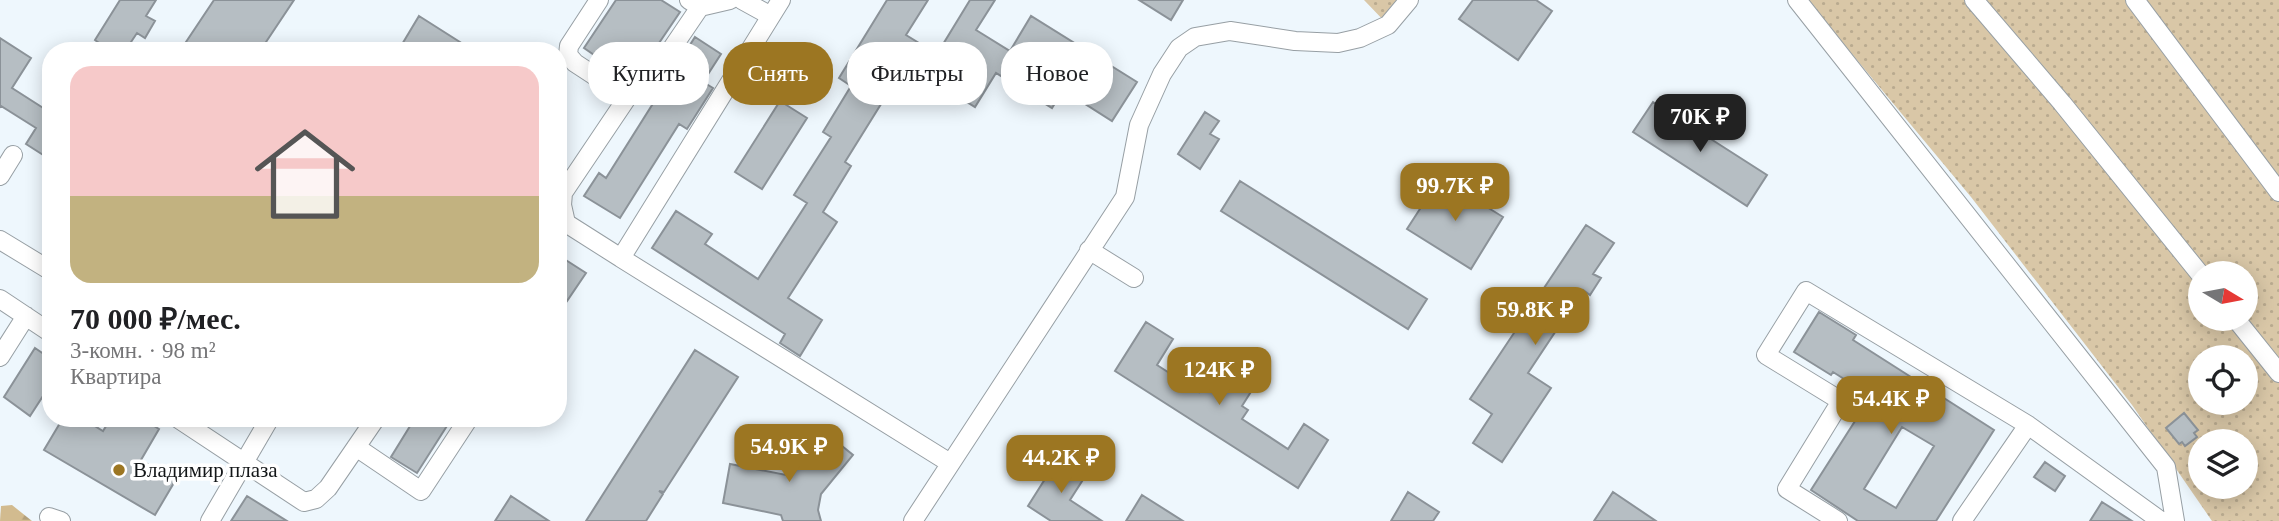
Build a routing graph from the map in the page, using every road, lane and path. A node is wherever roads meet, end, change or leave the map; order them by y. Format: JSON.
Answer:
{"nodes":[{"id":1,"x":599,"y":0,"type":"edge"},
{"id":2,"x":730,"y":0,"type":"edge"},
{"id":3,"x":742,"y":0,"type":"edge"},
{"id":4,"x":781,"y":0,"type":"edge"},
{"id":5,"x":1409,"y":0,"type":"edge"},
{"id":6,"x":1797,"y":0,"type":"edge"},
{"id":7,"x":1974,"y":0,"type":"edge"},
{"id":8,"x":2135,"y":0,"type":"edge"},
{"id":9,"x":695,"y":4,"type":"edge"},
{"id":10,"x":771,"y":16,"type":"junction"},
{"id":11,"x":673,"y":42,"type":"edge"},
{"id":12,"x":588,"y":72,"type":"edge"},
{"id":13,"x":622,"y":105,"type":"edge"},
{"id":14,"x":13,"y":155,"type":"dead end"},
{"id":15,"x":0,"y":176,"type":"edge"},
{"id":16,"x":567,"y":188,"type":"edge"},
{"id":17,"x":2279,"y":192,"type":"edge"},
{"id":18,"x":567,"y":223,"type":"edge"},
{"id":19,"x":0,"y":240,"type":"edge"},
{"id":20,"x":1089,"y":250,"type":"junction"},
{"id":21,"x":621,"y":258,"type":"junction"},
{"id":22,"x":2190,"y":261,"type":"edge"},
{"id":23,"x":42,"y":266,"type":"edge"},
{"id":24,"x":1134,"y":278,"type":"dead end"},
{"id":25,"x":0,"y":299,"type":"edge"},
{"id":26,"x":26,"y":316,"type":"junction"},
{"id":27,"x":42,"y":327,"type":"edge"},
{"id":28,"x":2245,"y":331,"type":"edge"},
{"id":29,"x":0,"y":357,"type":"edge"},
{"id":30,"x":2279,"y":373,"type":"edge"},
{"id":31,"x":2028,"y":425,"type":"junction"},
{"id":32,"x":190,"y":427,"type":"edge"},
{"id":33,"x":265,"y":427,"type":"edge"},
{"id":34,"x":370,"y":427,"type":"edge"},
{"id":35,"x":463,"y":427,"type":"edge"},
{"id":36,"x":356,"y":447,"type":"junction"},
{"id":37,"x":243,"y":463,"type":"junction"},
{"id":38,"x":950,"y":463,"type":"junction"},
{"id":39,"x":210,"y":521,"type":"edge"},
{"id":40,"x":913,"y":521,"type":"edge"},
{"id":41,"x":1838,"y":521,"type":"edge"},
{"id":42,"x":1962,"y":521,"type":"edge"},
{"id":43,"x":2161,"y":521,"type":"edge"},
{"id":44,"x":2175,"y":521,"type":"edge"}],
"edges":[{"from":1,"to":12,"type":"street"},
{"from":2,"to":9,"type":"street"},
{"from":3,"to":10,"type":"street"},
{"from":4,"to":10,"type":"street"},
{"from":5,"to":20,"type":"street"},
{"from":6,"to":44,"type":"street"},
{"from":7,"to":22,"type":"street"},
{"from":8,"to":17,"type":"street"},
{"from":9,"to":11,"type":"street"},
{"from":10,"to":21,"type":"street"},
{"from":13,"to":16,"type":"street"},
{"from":14,"to":15,"type":"street"},
{"from":18,"to":21,"type":"street"},
{"from":19,"to":23,"type":"street"},
{"from":20,"to":24,"type":"street"},
{"from":20,"to":38,"type":"street"},
{"from":21,"to":38,"type":"street"},
{"from":25,"to":26,"type":"street"},
{"from":26,"to":27,"type":"street"},
{"from":26,"to":29,"type":"street"},
{"from":28,"to":30,"type":"street"},
{"from":31,"to":41,"type":"street"},
{"from":31,"to":42,"type":"street"},
{"from":31,"to":43,"type":"street"},
{"from":32,"to":37,"type":"street"},
{"from":33,"to":37,"type":"street"},
{"from":34,"to":36,"type":"street"},
{"from":35,"to":36,"type":"street"},
{"from":36,"to":37,"type":"street"},
{"from":37,"to":39,"type":"street"},
{"from":38,"to":40,"type":"street"}]}
